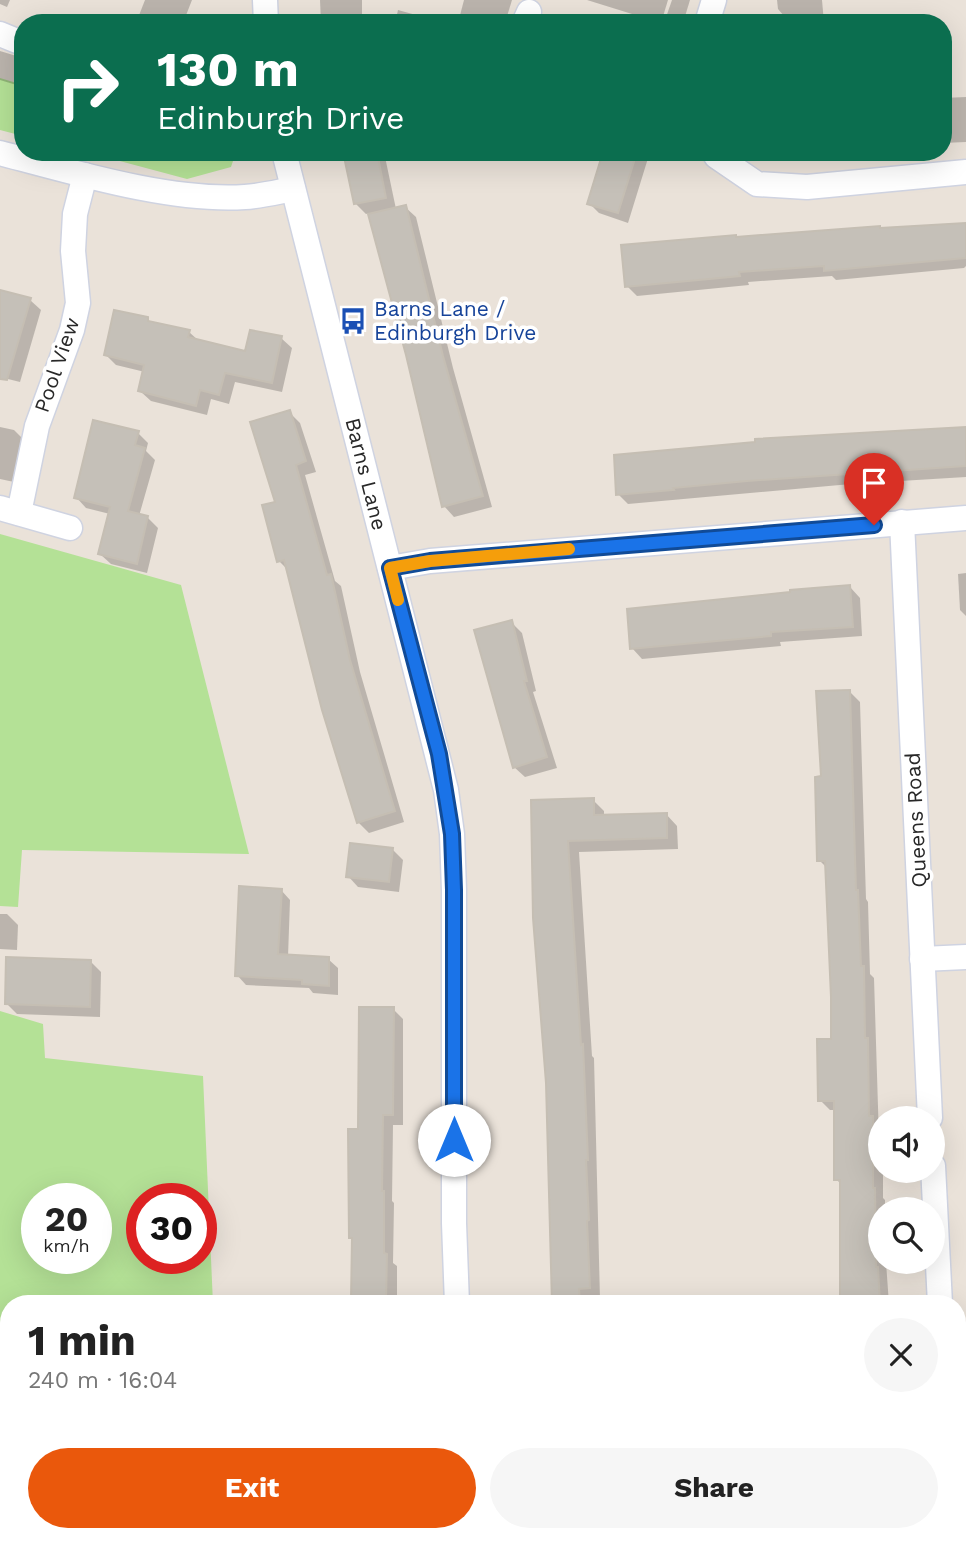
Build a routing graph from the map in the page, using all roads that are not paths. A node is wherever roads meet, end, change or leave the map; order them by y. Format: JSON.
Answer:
{"nodes":[{"id":1,"x":31,"y":161,"type":"edge"},
{"id":2,"x":286,"y":161,"type":"edge"},
{"id":3,"x":723,"y":161,"type":"edge"},
{"id":4,"x":966,"y":172,"type":"edge"},
{"id":5,"x":85,"y":175,"type":"junction"},
{"id":6,"x":293,"y":189,"type":"junction"},
{"id":7,"x":9,"y":510,"type":"edge"},
{"id":8,"x":966,"y":518,"type":"edge"},
{"id":9,"x":902,"y":523,"type":"junction"},
{"id":10,"x":70,"y":528,"type":"dead end"},
{"id":11,"x":390,"y":568,"type":"junction"},
{"id":12,"x":966,"y":957,"type":"edge"},
{"id":13,"x":922,"y":959,"type":"junction"},
{"id":14,"x":929,"y":1106,"type":"edge"},
{"id":15,"x":934,"y":1183,"type":"edge"},
{"id":16,"x":457,"y":1295,"type":"edge"},
{"id":17,"x":940,"y":1295,"type":"edge"}],
"edges":[{"from":1,"to":5,"type":"street"},
{"from":2,"to":6,"type":"street","name":"Barns Lane"},
{"from":3,"to":4,"type":"street"},
{"from":5,"to":6,"type":"street"},
{"from":5,"to":7,"type":"street","name":"Pool View"},
{"from":6,"to":11,"type":"street","name":"Barns Lane"},
{"from":7,"to":10,"type":"street","name":"Pool View"},
{"from":8,"to":9,"type":"street"},
{"from":9,"to":11,"type":"street"},
{"from":9,"to":13,"type":"street","name":"Queens Road"},
{"from":11,"to":16,"type":"street","name":"Barns Lane"},
{"from":12,"to":13,"type":"street"},
{"from":13,"to":14,"type":"street","name":"Queens Road"},
{"from":15,"to":17,"type":"street"}]}
